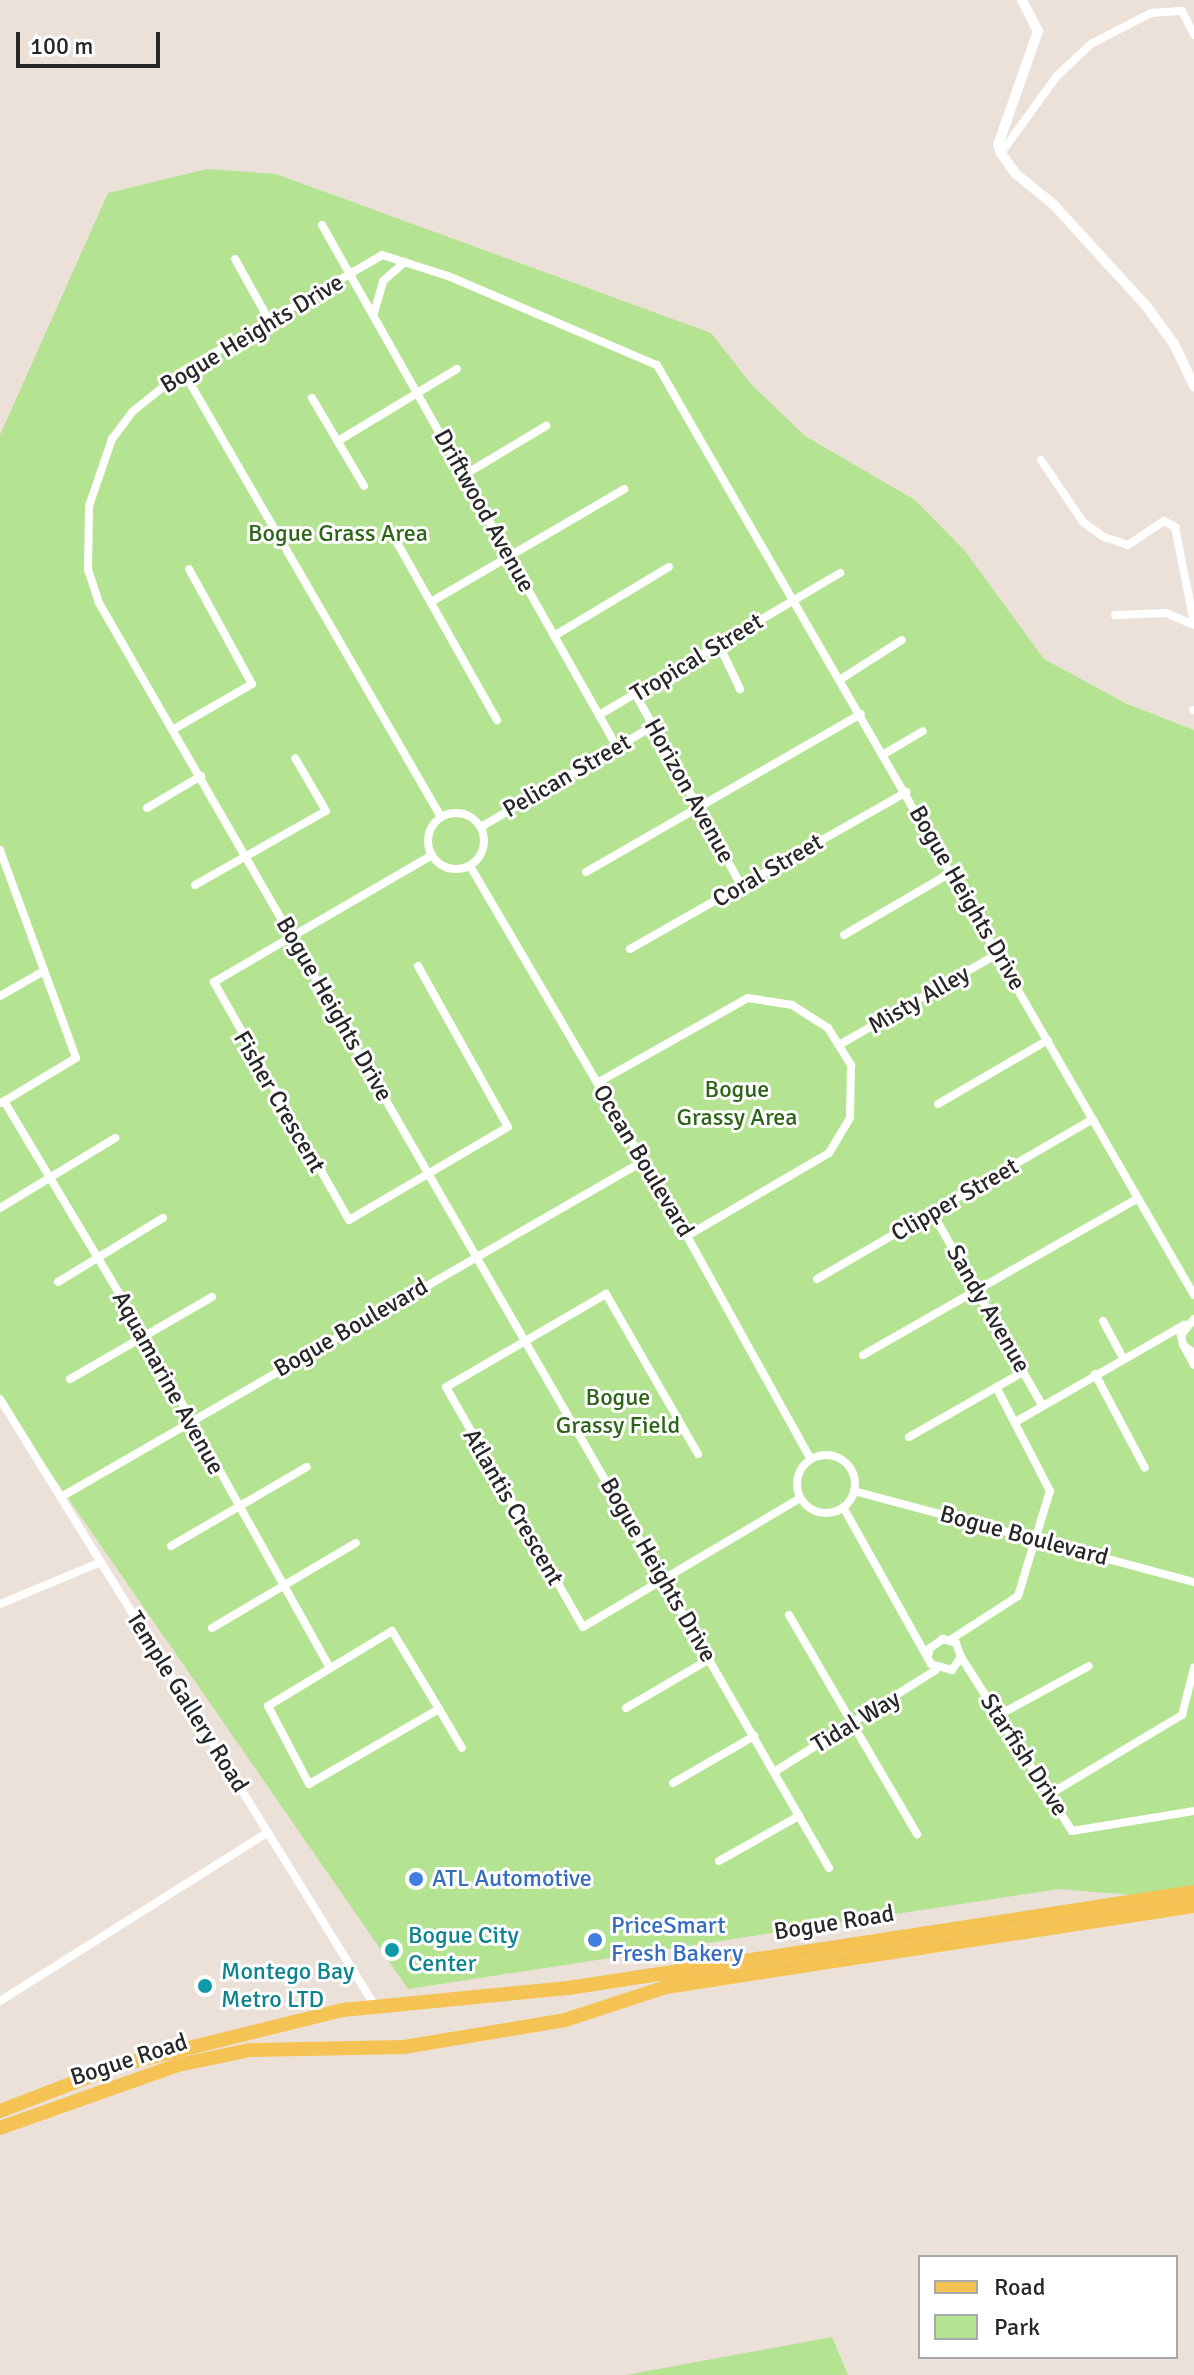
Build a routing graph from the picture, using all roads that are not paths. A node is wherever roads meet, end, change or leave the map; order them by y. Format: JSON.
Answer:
{"nodes":[{"id":1,"x":1022,"y":0,"type":"edge"},
{"id":2,"x":1194,"y":35,"type":"edge"},
{"id":3,"x":1001,"y":153,"type":"junction"},
{"id":4,"x":322,"y":225,"type":"dead end"},
{"id":5,"x":235,"y":259,"type":"dead end"},
{"id":6,"x":405,"y":262,"type":"junction"},
{"id":7,"x":350,"y":275,"type":"junction"},
{"id":8,"x":374,"y":313,"type":"junction"},
{"id":9,"x":269,"y":320,"type":"junction"},
{"id":10,"x":457,"y":369,"type":"dead end"},
{"id":11,"x":183,"y":371,"type":"junction"},
{"id":12,"x":1194,"y":386,"type":"edge"},
{"id":13,"x":417,"y":392,"type":"junction"},
{"id":14,"x":312,"y":398,"type":"dead end"},
{"id":15,"x":546,"y":426,"type":"dead end"},
{"id":16,"x":338,"y":441,"type":"junction"},
{"id":17,"x":1041,"y":460,"type":"dead end"},
{"id":18,"x":464,"y":475,"type":"junction"},
{"id":19,"x":364,"y":486,"type":"dead end"},
{"id":20,"x":624,"y":489,"type":"dead end"},
{"id":21,"x":395,"y":539,"type":"dead end"},
{"id":22,"x":509,"y":556,"type":"junction"},
{"id":23,"x":669,"y":567,"type":"dead end"},
{"id":24,"x":189,"y":569,"type":"dead end"},
{"id":25,"x":840,"y":573,"type":"dead end"},
{"id":26,"x":794,"y":599,"type":"junction"},
{"id":27,"x":431,"y":602,"type":"junction"},
{"id":28,"x":1115,"y":615,"type":"dead end"},
{"id":29,"x":1194,"y":624,"type":"edge"},
{"id":30,"x":554,"y":636,"type":"junction"},
{"id":31,"x":902,"y":640,"type":"dead end"},
{"id":32,"x":719,"y":645,"type":"junction"},
{"id":33,"x":841,"y":679,"type":"junction"},
{"id":34,"x":740,"y":689,"type":"dead end"},
{"id":35,"x":636,"y":695,"type":"junction"},
{"id":36,"x":861,"y":714,"type":"junction"},
{"id":37,"x":599,"y":715,"type":"junction"},
{"id":38,"x":497,"y":720,"type":"dead end"},
{"id":39,"x":653,"y":726,"type":"junction"},
{"id":40,"x":174,"y":729,"type":"junction"},
{"id":41,"x":923,"y":731,"type":"dead end"},
{"id":42,"x":617,"y":747,"type":"junction"},
{"id":43,"x":884,"y":754,"type":"junction"},
{"id":44,"x":295,"y":758,"type":"dead end"},
{"id":45,"x":201,"y":776,"type":"junction"},
{"id":46,"x":906,"y":792,"type":"junction"},
{"id":47,"x":698,"y":807,"type":"junction"},
{"id":48,"x":147,"y":808,"type":"dead end"},
{"id":49,"x":441,"y":817,"type":"junction"},
{"id":50,"x":481,"y":827,"type":"junction"},
{"id":51,"x":0,"y":850,"type":"edge"},
{"id":52,"x":432,"y":855,"type":"junction"},
{"id":53,"x":247,"y":856,"type":"junction"},
{"id":54,"x":470,"y":866,"type":"junction"},
{"id":55,"x":586,"y":872,"type":"dead end"},
{"id":56,"x":952,"y":872,"type":"junction"},
{"id":57,"x":195,"y":885,"type":"dead end"},
{"id":58,"x":742,"y":887,"type":"junction"},
{"id":59,"x":291,"y":935,"type":"junction"},
{"id":60,"x":844,"y":935,"type":"dead end"},
{"id":61,"x":630,"y":949,"type":"dead end"},
{"id":62,"x":999,"y":953,"type":"junction"},
{"id":63,"x":418,"y":966,"type":"dead end"},
{"id":64,"x":42,"y":972,"type":"junction"},
{"id":65,"x":0,"y":996,"type":"edge"},
{"id":66,"x":1048,"y":1040,"type":"junction"},
{"id":67,"x":839,"y":1045,"type":"junction"},
{"id":68,"x":597,"y":1083,"type":"junction"},
{"id":69,"x":2,"y":1102,"type":"edge"},
{"id":70,"x":938,"y":1104,"type":"dead end"},
{"id":71,"x":1093,"y":1119,"type":"junction"},
{"id":72,"x":115,"y":1138,"type":"dead end"},
{"id":73,"x":642,"y":1162,"type":"junction"},
{"id":74,"x":429,"y":1174,"type":"junction"},
{"id":75,"x":48,"y":1178,"type":"junction"},
{"id":76,"x":1136,"y":1199,"type":"junction"},
{"id":77,"x":0,"y":1208,"type":"edge"},
{"id":78,"x":933,"y":1214,"type":"junction"},
{"id":79,"x":163,"y":1218,"type":"dead end"},
{"id":80,"x":687,"y":1236,"type":"junction"},
{"id":81,"x":477,"y":1256,"type":"junction"},
{"id":82,"x":99,"y":1259,"type":"junction"},
{"id":83,"x":817,"y":1279,"type":"dead end"},
{"id":84,"x":58,"y":1282,"type":"dead end"},
{"id":85,"x":978,"y":1292,"type":"junction"},
{"id":86,"x":1194,"y":1295,"type":"edge"},
{"id":87,"x":212,"y":1297,"type":"dead end"},
{"id":88,"x":1194,"y":1309,"type":"edge"},
{"id":89,"x":1103,"y":1321,"type":"dead end"},
{"id":90,"x":1189,"y":1322,"type":"edge"},
{"id":91,"x":1167,"y":1333,"type":"junction"},
{"id":92,"x":145,"y":1337,"type":"junction"},
{"id":93,"x":527,"y":1340,"type":"junction"},
{"id":94,"x":1183,"y":1343,"type":"junction"},
{"id":95,"x":1194,"y":1353,"type":"edge"},
{"id":96,"x":863,"y":1355,"type":"dead end"},
{"id":97,"x":1123,"y":1358,"type":"junction"},
{"id":98,"x":1194,"y":1365,"type":"edge"},
{"id":99,"x":1023,"y":1372,"type":"junction"},
{"id":100,"x":1095,"y":1374,"type":"junction"},
{"id":101,"x":70,"y":1379,"type":"dead end"},
{"id":102,"x":996,"y":1387,"type":"junction"},
{"id":103,"x":0,"y":1399,"type":"edge"},
{"id":104,"x":1042,"y":1405,"type":"junction"},
{"id":105,"x":1017,"y":1421,"type":"junction"},
{"id":106,"x":190,"y":1423,"type":"junction"},
{"id":107,"x":909,"y":1437,"type":"dead end"},
{"id":108,"x":698,"y":1454,"type":"dead end"},
{"id":109,"x":810,"y":1458,"type":"junction"},
{"id":110,"x":307,"y":1467,"type":"dead end"},
{"id":111,"x":1145,"y":1468,"type":"dead end"},
{"id":112,"x":854,"y":1491,"type":"junction"},
{"id":113,"x":61,"y":1497,"type":"junction"},
{"id":114,"x":800,"y":1498,"type":"junction"},
{"id":115,"x":238,"y":1507,"type":"junction"},
{"id":116,"x":843,"y":1507,"type":"junction"},
{"id":117,"x":1032,"y":1538,"type":"junction"},
{"id":118,"x":356,"y":1543,"type":"dead end"},
{"id":119,"x":171,"y":1546,"type":"dead end"},
{"id":120,"x":101,"y":1562,"type":"junction"},
{"id":121,"x":662,"y":1579,"type":"junction"},
{"id":122,"x":1194,"y":1582,"type":"edge"},
{"id":123,"x":285,"y":1585,"type":"junction"},
{"id":124,"x":0,"y":1604,"type":"edge"},
{"id":125,"x":789,"y":1615,"type":"dead end"},
{"id":126,"x":212,"y":1628,"type":"dead end"},
{"id":127,"x":950,"y":1640,"type":"junction"},
{"id":128,"x":928,"y":1656,"type":"junction"},
{"id":129,"x":961,"y":1657,"type":"junction"},
{"id":130,"x":710,"y":1659,"type":"junction"},
{"id":131,"x":329,"y":1666,"type":"junction"},
{"id":132,"x":1089,"y":1666,"type":"dead end"},
{"id":133,"x":1194,"y":1668,"type":"edge"},
{"id":134,"x":936,"y":1670,"type":"junction"},
{"id":135,"x":626,"y":1708,"type":"dead end"},
{"id":136,"x":439,"y":1709,"type":"junction"},
{"id":137,"x":999,"y":1715,"type":"junction"},
{"id":138,"x":853,"y":1724,"type":"junction"},
{"id":139,"x":754,"y":1736,"type":"junction"},
{"id":140,"x":462,"y":1748,"type":"dead end"},
{"id":141,"x":774,"y":1772,"type":"junction"},
{"id":142,"x":673,"y":1783,"type":"dead end"},
{"id":143,"x":1050,"y":1794,"type":"junction"},
{"id":144,"x":1194,"y":1811,"type":"edge"},
{"id":145,"x":799,"y":1816,"type":"junction"},
{"id":146,"x":268,"y":1832,"type":"junction"},
{"id":147,"x":917,"y":1834,"type":"dead end"},
{"id":148,"x":719,"y":1861,"type":"dead end"},
{"id":149,"x":829,"y":1868,"type":"dead end"},
{"id":150,"x":1194,"y":1892,"type":"edge"},
{"id":151,"x":1194,"y":1906,"type":"edge"},
{"id":152,"x":0,"y":2001,"type":"edge"},
{"id":153,"x":375,"y":2006,"type":"junction"},
{"id":154,"x":0,"y":2111,"type":"edge"},
{"id":155,"x":0,"y":2128,"type":"edge"}],
"edges":[{"from":1,"to":3,"type":"street"},
{"from":2,"to":3,"type":"street"},
{"from":3,"to":12,"type":"street"},
{"from":4,"to":7,"type":"street","name":"Driftwood Avenue"},
{"from":5,"to":9,"type":"street"},
{"from":6,"to":7,"type":"street","name":"Bogue Heights Drive"},
{"from":6,"to":8,"type":"street","name":"Bogue Heights Drive"},
{"from":6,"to":26,"type":"street","name":"Bogue Heights Drive"},
{"from":7,"to":8,"type":"street","name":"Driftwood Avenue"},
{"from":7,"to":9,"type":"street","name":"Bogue Heights Drive"},
{"from":8,"to":13,"type":"street","name":"Driftwood Avenue"},
{"from":9,"to":11,"type":"street","name":"Bogue Heights Drive"},
{"from":10,"to":13,"type":"street"},
{"from":11,"to":40,"type":"street","name":"Bogue Heights Drive"},
{"from":11,"to":49,"type":"street"},
{"from":13,"to":16,"type":"street"},
{"from":13,"to":18,"type":"street","name":"Driftwood Avenue"},
{"from":14,"to":16,"type":"street"},
{"from":15,"to":18,"type":"street"},
{"from":16,"to":19,"type":"street"},
{"from":17,"to":29,"type":"street"},
{"from":18,"to":22,"type":"street","name":"Driftwood Avenue"},
{"from":20,"to":22,"type":"street"},
{"from":21,"to":27,"type":"street"},
{"from":22,"to":27,"type":"street"},
{"from":22,"to":30,"type":"street","name":"Driftwood Avenue"},
{"from":23,"to":30,"type":"street"},
{"from":24,"to":40,"type":"street"},
{"from":25,"to":26,"type":"street","name":"Tropical Street"},
{"from":26,"to":32,"type":"street","name":"Tropical Street"},
{"from":26,"to":33,"type":"street","name":"Bogue Heights Drive"},
{"from":27,"to":38,"type":"street"},
{"from":28,"to":29,"type":"street"},
{"from":30,"to":37,"type":"street","name":"Driftwood Avenue"},
{"from":31,"to":33,"type":"street"},
{"from":32,"to":34,"type":"street"},
{"from":32,"to":35,"type":"street","name":"Tropical Street"},
{"from":33,"to":36,"type":"street","name":"Bogue Heights Drive"},
{"from":35,"to":37,"type":"street","name":"Tropical Street"},
{"from":35,"to":39,"type":"street","name":"Horizon Avenue"},
{"from":36,"to":43,"type":"street","name":"Bogue Heights Drive"},
{"from":36,"to":47,"type":"street"},
{"from":37,"to":42,"type":"street","name":"Driftwood Avenue"},
{"from":39,"to":42,"type":"street","name":"Pelican Street"},
{"from":39,"to":47,"type":"street","name":"Horizon Avenue"},
{"from":40,"to":45,"type":"street","name":"Bogue Heights Drive"},
{"from":41,"to":43,"type":"street"},
{"from":42,"to":50,"type":"street","name":"Pelican Street"},
{"from":43,"to":46,"type":"street","name":"Bogue Heights Drive"},
{"from":44,"to":53,"type":"street"},
{"from":45,"to":48,"type":"street"},
{"from":45,"to":53,"type":"street","name":"Bogue Heights Drive"},
{"from":46,"to":56,"type":"street","name":"Bogue Heights Drive"},
{"from":46,"to":58,"type":"street","name":"Coral Street"},
{"from":47,"to":55,"type":"street"},
{"from":47,"to":58,"type":"street","name":"Horizon Avenue"},
{"from":49,"to":50,"type":"street"},
{"from":49,"to":52,"type":"street"},
{"from":50,"to":54,"type":"street"},
{"from":51,"to":64,"type":"street"},
{"from":52,"to":54,"type":"street"},
{"from":52,"to":59,"type":"street"},
{"from":53,"to":57,"type":"street"},
{"from":53,"to":59,"type":"street","name":"Bogue Heights Drive"},
{"from":54,"to":68,"type":"street","name":"Ocean Boulevard"},
{"from":56,"to":60,"type":"street"},
{"from":56,"to":62,"type":"street","name":"Bogue Heights Drive"},
{"from":58,"to":61,"type":"street","name":"Coral Street"},
{"from":59,"to":74,"type":"street","name":"Bogue Heights Drive"},
{"from":59,"to":74,"type":"street","name":"Fisher Crescent"},
{"from":62,"to":66,"type":"street","name":"Bogue Heights Drive"},
{"from":62,"to":67,"type":"street","name":"Misty Alley"},
{"from":63,"to":74,"type":"street"},
{"from":64,"to":65,"type":"street"},
{"from":64,"to":69,"type":"street"},
{"from":66,"to":70,"type":"street"},
{"from":66,"to":71,"type":"street","name":"Bogue Heights Drive"},
{"from":67,"to":68,"type":"street"},
{"from":67,"to":80,"type":"street"},
{"from":68,"to":73,"type":"street","name":"Ocean Boulevard"},
{"from":69,"to":75,"type":"street","name":"Aquamarine Avenue"},
{"from":71,"to":76,"type":"street","name":"Bogue Heights Drive"},
{"from":71,"to":78,"type":"street","name":"Clipper Street"},
{"from":72,"to":75,"type":"street"},
{"from":73,"to":80,"type":"street","name":"Ocean Boulevard"},
{"from":73,"to":81,"type":"street","name":"Bogue Boulevard"},
{"from":74,"to":81,"type":"street","name":"Bogue Heights Drive"},
{"from":75,"to":77,"type":"street"},
{"from":75,"to":82,"type":"street","name":"Aquamarine Avenue"},
{"from":76,"to":85,"type":"street"},
{"from":76,"to":86,"type":"street","name":"Bogue Heights Drive"},
{"from":78,"to":83,"type":"street","name":"Clipper Street"},
{"from":78,"to":85,"type":"street","name":"Sandy Avenue"},
{"from":79,"to":82,"type":"street"},
{"from":80,"to":109,"type":"street","name":"Ocean Boulevard"},
{"from":81,"to":93,"type":"street","name":"Bogue Heights Drive"},
{"from":81,"to":106,"type":"street","name":"Bogue Boulevard"},
{"from":82,"to":84,"type":"street"},
{"from":82,"to":92,"type":"street","name":"Aquamarine Avenue"},
{"from":85,"to":96,"type":"street"},
{"from":85,"to":99,"type":"street","name":"Sandy Avenue"},
{"from":87,"to":92,"type":"street"},
{"from":88,"to":90,"type":"street"},
{"from":89,"to":97,"type":"street"},
{"from":90,"to":91,"type":"street"},
{"from":90,"to":94,"type":"street"},
{"from":91,"to":94,"type":"street"},
{"from":91,"to":97,"type":"street"},
{"from":92,"to":101,"type":"street"},
{"from":92,"to":106,"type":"street","name":"Aquamarine Avenue"},
{"from":93,"to":108,"type":"street"},
{"from":93,"to":121,"type":"street","name":"Bogue Heights Drive"},
{"from":93,"to":121,"type":"street","name":"Atlantis Crescent"},
{"from":94,"to":95,"type":"street"},
{"from":94,"to":98,"type":"street"},
{"from":97,"to":100,"type":"street"},
{"from":99,"to":102,"type":"street"},
{"from":99,"to":104,"type":"street","name":"Sandy Avenue"},
{"from":100,"to":104,"type":"street"},
{"from":100,"to":111,"type":"street"},
{"from":102,"to":105,"type":"street"},
{"from":102,"to":107,"type":"street"},
{"from":103,"to":113,"type":"street","name":"Temple Gallery Road"},
{"from":104,"to":105,"type":"street"},
{"from":105,"to":117,"type":"street"},
{"from":106,"to":113,"type":"street","name":"Bogue Boulevard"},
{"from":106,"to":115,"type":"street","name":"Aquamarine Avenue"},
{"from":109,"to":112,"type":"street"},
{"from":109,"to":114,"type":"street"},
{"from":110,"to":115,"type":"street"},
{"from":112,"to":116,"type":"street"},
{"from":112,"to":117,"type":"street","name":"Bogue Boulevard"},
{"from":113,"to":120,"type":"street","name":"Temple Gallery Road"},
{"from":114,"to":116,"type":"street"},
{"from":114,"to":121,"type":"street"},
{"from":115,"to":119,"type":"street"},
{"from":115,"to":123,"type":"street","name":"Aquamarine Avenue"},
{"from":116,"to":128,"type":"street"},
{"from":117,"to":122,"type":"street","name":"Bogue Boulevard"},
{"from":117,"to":127,"type":"street"},
{"from":118,"to":123,"type":"street"},
{"from":120,"to":124,"type":"street"},
{"from":120,"to":146,"type":"street","name":"Temple Gallery Road"},
{"from":121,"to":130,"type":"street","name":"Bogue Heights Drive"},
{"from":123,"to":126,"type":"street"},
{"from":123,"to":131,"type":"street","name":"Aquamarine Avenue"},
{"from":125,"to":138,"type":"street"},
{"from":127,"to":128,"type":"street"},
{"from":127,"to":129,"type":"street"},
{"from":128,"to":134,"type":"street"},
{"from":129,"to":134,"type":"street"},
{"from":129,"to":137,"type":"street","name":"Starfish Drive"},
{"from":130,"to":135,"type":"street"},
{"from":130,"to":139,"type":"street","name":"Bogue Heights Drive"},
{"from":131,"to":136,"type":"street"},
{"from":131,"to":136,"type":"street"},
{"from":132,"to":137,"type":"street"},
{"from":133,"to":143,"type":"street"},
{"from":134,"to":138,"type":"street","name":"Tidal Way"},
{"from":136,"to":140,"type":"street"},
{"from":137,"to":143,"type":"street","name":"Starfish Drive"},
{"from":138,"to":141,"type":"street","name":"Tidal Way"},
{"from":138,"to":147,"type":"street"},
{"from":139,"to":141,"type":"street","name":"Bogue Heights Drive"},
{"from":139,"to":142,"type":"street"},
{"from":141,"to":145,"type":"street","name":"Bogue Heights Drive"},
{"from":143,"to":144,"type":"street","name":"Starfish Drive"},
{"from":145,"to":148,"type":"street"},
{"from":145,"to":149,"type":"street","name":"Bogue Heights Drive"},
{"from":146,"to":152,"type":"street"},
{"from":146,"to":153,"type":"street","name":"Temple Gallery Road"},
{"from":150,"to":153,"type":"main road","name":"Bogue Road"},
{"from":151,"to":155,"type":"main road","name":"Bogue Road"},
{"from":153,"to":154,"type":"main road","name":"Bogue Road"}]}
